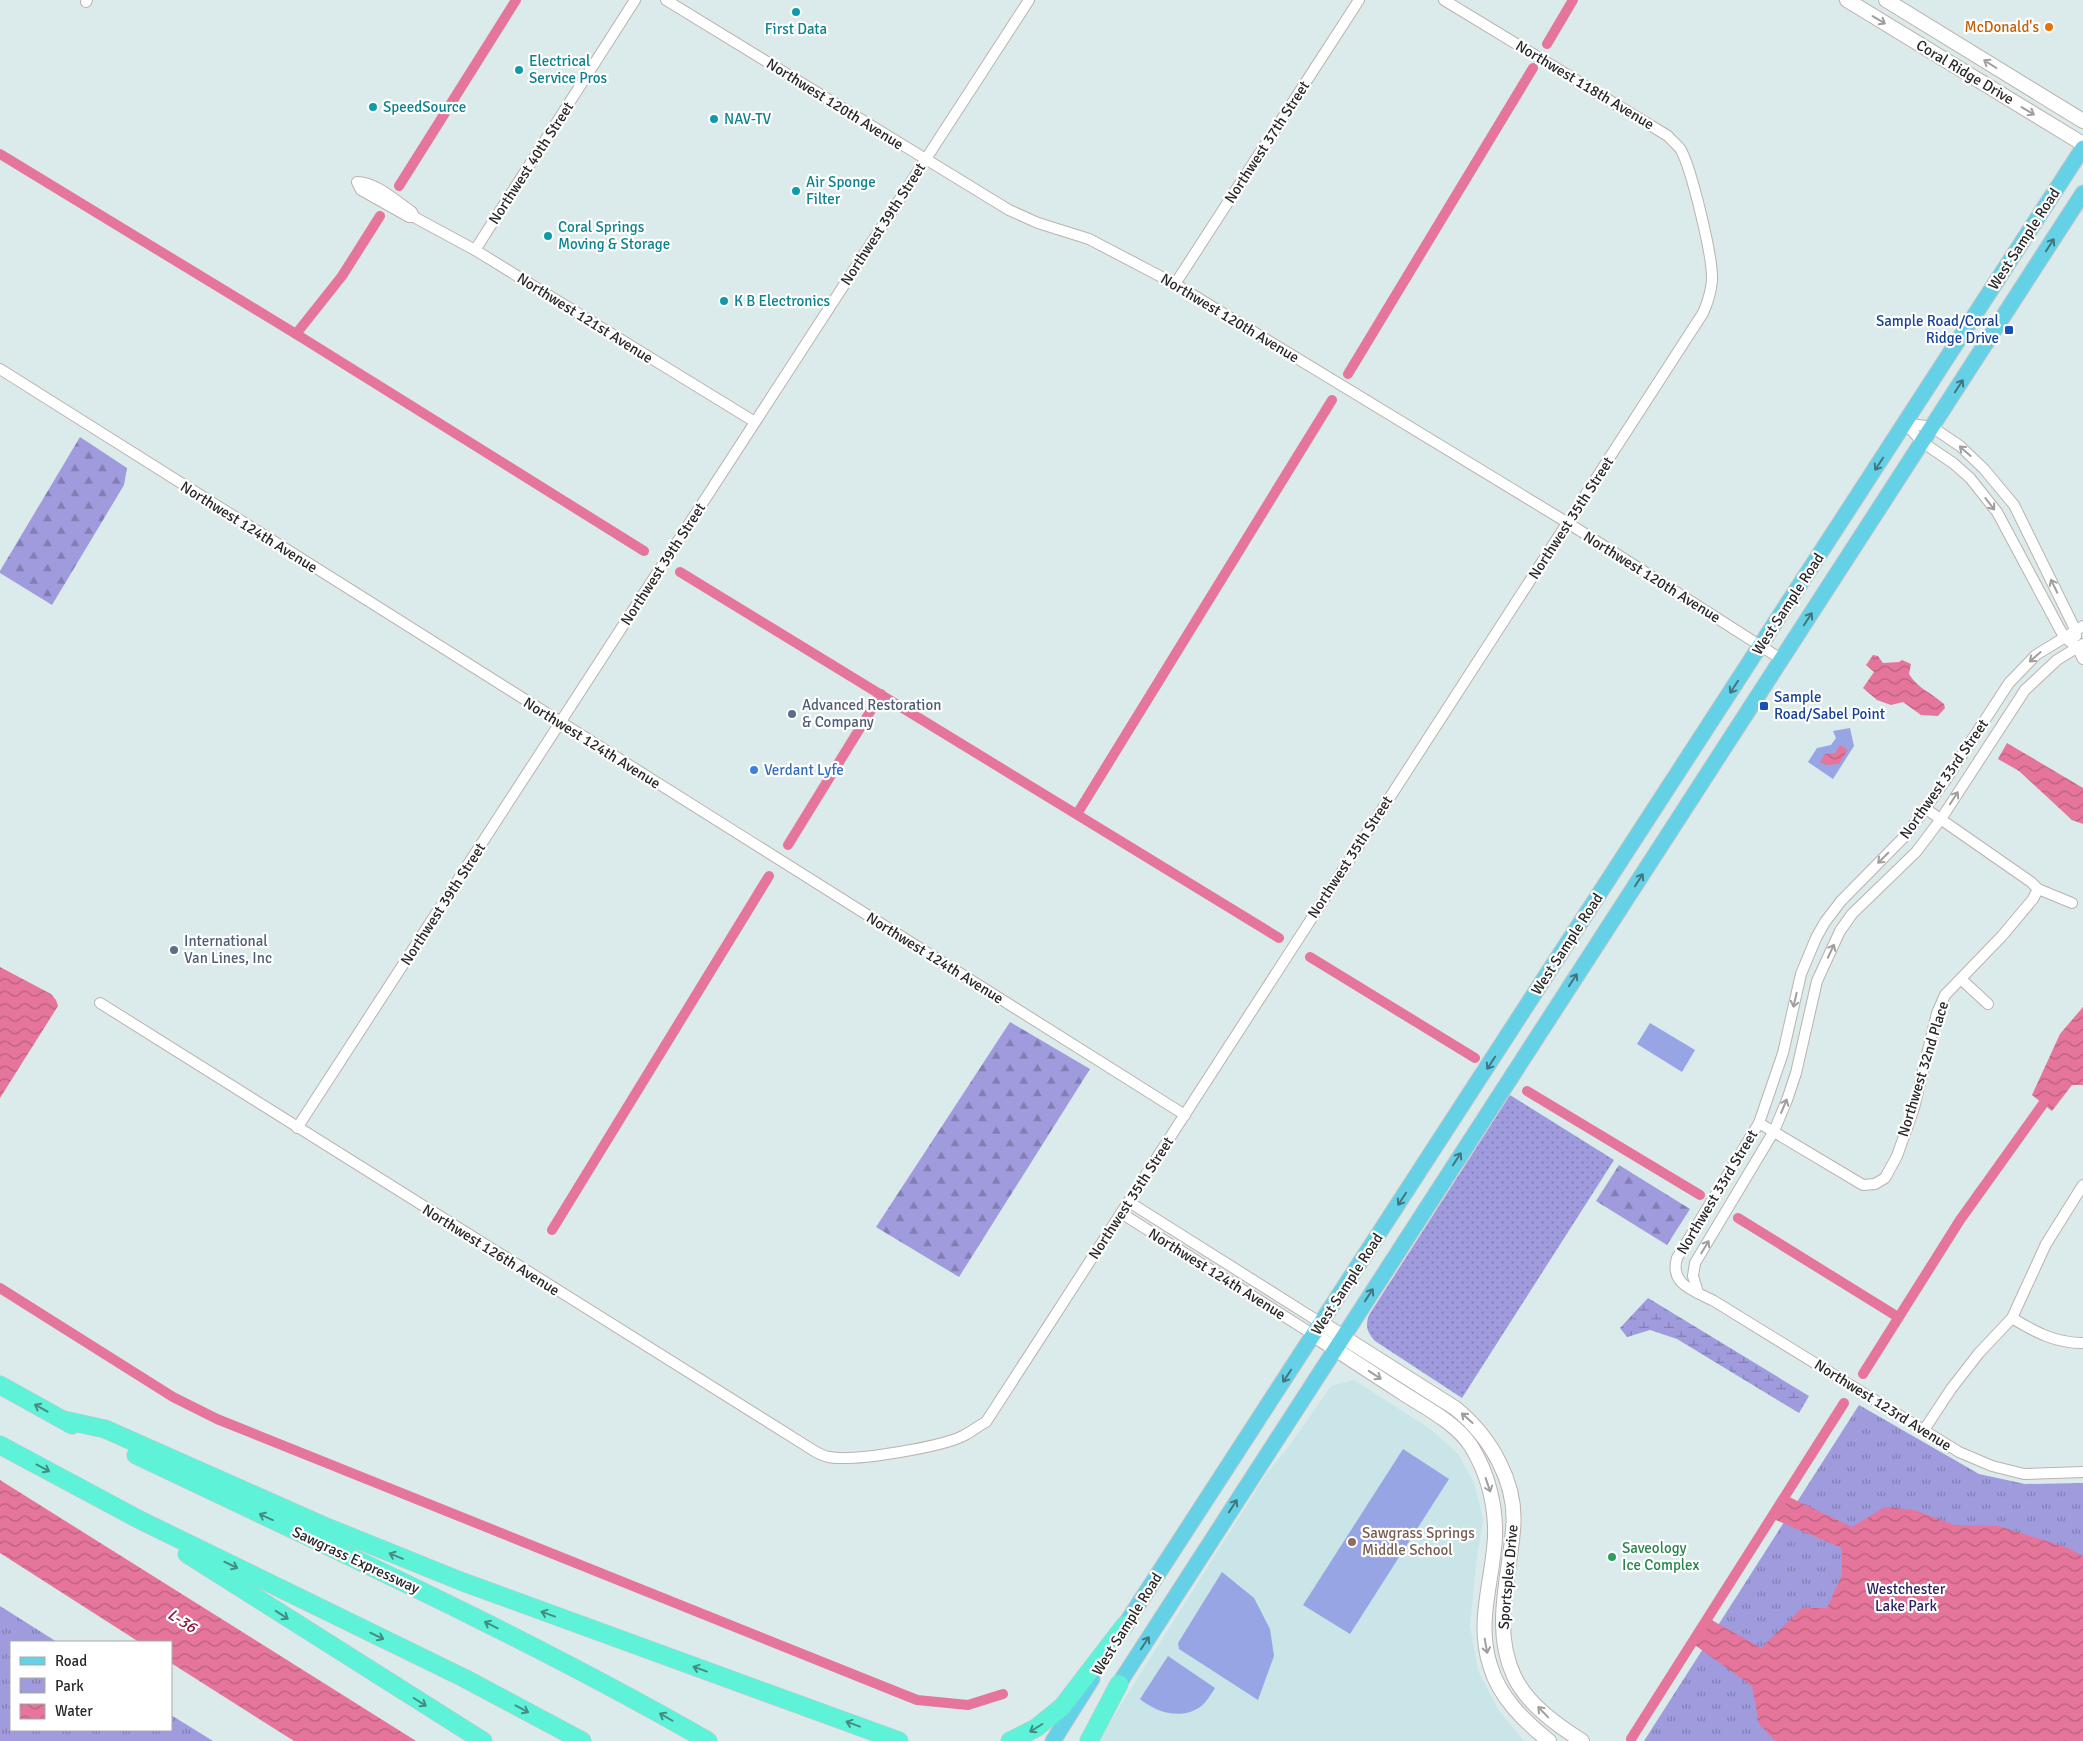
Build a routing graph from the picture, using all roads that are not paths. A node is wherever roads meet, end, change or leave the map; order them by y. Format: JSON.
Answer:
{"nodes":[{"id":1,"x":635,"y":0,"type":"edge"},
{"id":2,"x":666,"y":0,"type":"edge"},
{"id":3,"x":1028,"y":0,"type":"edge"},
{"id":4,"x":1359,"y":0,"type":"edge"},
{"id":5,"x":1444,"y":0,"type":"edge"},
{"id":6,"x":1847,"y":0,"type":"edge"},
{"id":7,"x":1886,"y":0,"type":"edge"},
{"id":8,"x":2083,"y":121,"type":"edge"},
{"id":9,"x":2083,"y":146,"type":"edge"},
{"id":10,"x":925,"y":159,"type":"junction"},
{"id":11,"x":2083,"y":193,"type":"edge"},
{"id":12,"x":1695,"y":196,"type":"joint"},
{"id":13,"x":414,"y":217,"type":"junction"},
{"id":14,"x":474,"y":250,"type":"junction"},
{"id":15,"x":1175,"y":284,"type":"junction"},
{"id":16,"x":0,"y":369,"type":"edge"},
{"id":17,"x":755,"y":422,"type":"junction"},
{"id":18,"x":1905,"y":423,"type":"junction"},
{"id":19,"x":1932,"y":427,"type":"junction"},
{"id":20,"x":1922,"y":442,"type":"junction"},
{"id":21,"x":1568,"y":523,"type":"junction"},
{"id":22,"x":2079,"y":628,"type":"edge"},
{"id":23,"x":2064,"y":637,"type":"junction"},
{"id":24,"x":1761,"y":646,"type":"junction"},
{"id":25,"x":2080,"y":646,"type":"edge"},
{"id":26,"x":2083,"y":658,"type":"edge"},
{"id":27,"x":1781,"y":660,"type":"junction"},
{"id":28,"x":560,"y":723,"type":"junction"},
{"id":29,"x":1926,"y":808,"type":"junction"},
{"id":30,"x":1941,"y":819,"type":"junction"},
{"id":31,"x":2038,"y":889,"type":"junction"},
{"id":32,"x":2072,"y":903,"type":"dead end"},
{"id":33,"x":1825,"y":922,"type":"junction"},
{"id":34,"x":1840,"y":931,"type":"junction"},
{"id":35,"x":1962,"y":980,"type":"junction"},
{"id":36,"x":100,"y":1003,"type":"dead end"},
{"id":37,"x":1988,"y":1004,"type":"dead end"},
{"id":38,"x":1185,"y":1115,"type":"junction"},
{"id":39,"x":1759,"y":1122,"type":"junction"},
{"id":40,"x":298,"y":1128,"type":"junction"},
{"id":41,"x":1774,"y":1131,"type":"junction"},
{"id":42,"x":2083,"y":1185,"type":"edge"},
{"id":43,"x":1129,"y":1202,"type":"junction"},
{"id":44,"x":1121,"y":1213,"type":"junction"},
{"id":45,"x":1698,"y":1293,"type":"junction"},
{"id":46,"x":2012,"y":1318,"type":"junction"},
{"id":47,"x":1317,"y":1329,"type":"junction"},
{"id":48,"x":1343,"y":1336,"type":"junction"},
{"id":49,"x":2083,"y":1343,"type":"edge"},
{"id":50,"x":1335,"y":1349,"type":"junction"},
{"id":51,"x":0,"y":1385,"type":"edge"},
{"id":52,"x":64,"y":1420,"type":"junction"},
{"id":53,"x":1924,"y":1430,"type":"junction"},
{"id":54,"x":0,"y":1445,"type":"edge"},
{"id":55,"x":895,"y":1452,"type":"joint"},
{"id":56,"x":2083,"y":1472,"type":"edge"},
{"id":57,"x":140,"y":1520,"type":"junction"},
{"id":58,"x":1125,"y":1625,"type":"junction"},
{"id":59,"x":1119,"y":1684,"type":"junction"},
{"id":60,"x":1523,"y":1691,"type":"junction"},
{"id":61,"x":1509,"y":1703,"type":"junction"},
{"id":62,"x":483,"y":1741,"type":"edge"},
{"id":63,"x":582,"y":1741,"type":"edge"},
{"id":64,"x":708,"y":1741,"type":"edge"},
{"id":65,"x":899,"y":1741,"type":"edge"},
{"id":66,"x":1010,"y":1741,"type":"edge"},
{"id":67,"x":1053,"y":1741,"type":"edge"},
{"id":68,"x":1079,"y":1741,"type":"edge"},
{"id":69,"x":1089,"y":1741,"type":"edge"},
{"id":70,"x":1549,"y":1741,"type":"edge"},
{"id":71,"x":1582,"y":1741,"type":"edge"}],
"edges":[{"from":1,"to":14,"type":"street","name":"Northwest 40th Street"},
{"from":2,"to":10,"type":"street","name":"Northwest 120th Avenue"},
{"from":3,"to":10,"type":"street","name":"Northwest 39th Street"},
{"from":4,"to":15,"type":"street","name":"Northwest 37th Street"},
{"from":5,"to":12,"type":"street","name":"Northwest 118th Avenue"},
{"from":6,"to":9,"type":"street","name":"Coral Ridge Drive","one_way":true},
{"from":8,"to":7,"type":"street","name":"Coral Ridge Drive","one_way":true},
{"from":9,"to":18,"type":"main road","name":"West Sample Road"},
{"from":10,"to":15,"type":"street","name":"Northwest 120th Avenue"},
{"from":10,"to":17,"type":"street","name":"Northwest 39th Street"},
{"from":19,"to":11,"type":"main road","name":"West Sample Road","one_way":true},
{"from":12,"to":21,"type":"street","name":"Northwest 35th Street"},
{"from":13,"to":13,"type":"street","name":"Northwest 121st Avenue"},
{"from":13,"to":14,"type":"street","name":"Northwest 121st Avenue"},
{"from":14,"to":17,"type":"street","name":"Northwest 121st Avenue"},
{"from":15,"to":21,"type":"street","name":"Northwest 120th Avenue"},
{"from":16,"to":28,"type":"street","name":"Northwest 124th Avenue"},
{"from":17,"to":28,"type":"street","name":"Northwest 39th Street"},
{"from":18,"to":19,"type":"street"},
{"from":18,"to":20,"type":"street"},
{"from":18,"to":24,"type":"main road","name":"West Sample Road","one_way":true},
{"from":19,"to":20,"type":"main road","name":"West Sample Road"},
{"from":22,"to":19,"type":"street","one_way":true},
{"from":20,"to":23,"type":"street","one_way":true},
{"from":27,"to":20,"type":"main road","name":"West Sample Road","one_way":true},
{"from":21,"to":24,"type":"street","name":"Northwest 120th Avenue"},
{"from":21,"to":38,"type":"street","name":"Northwest 35th Street"},
{"from":22,"to":23,"type":"street","name":"Northwest 33rd Street"},
{"from":22,"to":25,"type":"street"},
{"from":23,"to":25,"type":"street"},
{"from":23,"to":29,"type":"street","name":"Northwest 33rd Street","one_way":true},
{"from":24,"to":27,"type":"street","name":"Northwest 120th Avenue"},
{"from":24,"to":47,"type":"main road","name":"West Sample Road","one_way":true},
{"from":25,"to":26,"type":"street"},
{"from":30,"to":25,"type":"street","name":"Northwest 33rd Street","one_way":true},
{"from":48,"to":27,"type":"main road","name":"West Sample Road","one_way":true},
{"from":28,"to":38,"type":"street","name":"Northwest 124th Avenue"},
{"from":28,"to":40,"type":"street","name":"Northwest 39th Street"},
{"from":29,"to":30,"type":"street"},
{"from":29,"to":33,"type":"street","name":"Northwest 33rd Street","one_way":true},
{"from":30,"to":31,"type":"street"},
{"from":30,"to":34,"type":"street","name":"Northwest 33rd Street"},
{"from":31,"to":32,"type":"street"},
{"from":31,"to":35,"type":"street","name":"Northwest 32nd Place"},
{"from":33,"to":34,"type":"street"},
{"from":33,"to":39,"type":"street","name":"Northwest 33rd Street","one_way":true},
{"from":41,"to":34,"type":"street","name":"Northwest 33rd Street","one_way":true},
{"from":35,"to":37,"type":"street"},
{"from":35,"to":41,"type":"street","name":"Northwest 32nd Place"},
{"from":36,"to":40,"type":"street","name":"Northwest 126th Avenue"},
{"from":38,"to":43,"type":"street","name":"Northwest 35th Street"},
{"from":39,"to":41,"type":"street"},
{"from":39,"to":45,"type":"street","name":"Northwest 33rd Street"},
{"from":40,"to":55,"type":"street","name":"Northwest 126th Avenue"},
{"from":45,"to":41,"type":"street","name":"Northwest 33rd Street","one_way":true},
{"from":42,"to":46,"type":"street"},
{"from":43,"to":44,"type":"street","name":"Northwest 35th Street"},
{"from":43,"to":47,"type":"street","name":"Northwest 124th Avenue"},
{"from":44,"to":47,"type":"street","name":"Northwest 124th Avenue"},
{"from":44,"to":55,"type":"street","name":"Northwest 35th Street"},
{"from":45,"to":53,"type":"street","name":"Northwest 123rd Avenue"},
{"from":46,"to":49,"type":"street"},
{"from":46,"to":53,"type":"street"},
{"from":47,"to":48,"type":"street","name":"Sportsplex Drive"},
{"from":47,"to":50,"type":"street","name":"Sportsplex Drive"},
{"from":47,"to":58,"type":"main road","name":"West Sample Road","one_way":true},
{"from":48,"to":50,"type":"main road","name":"West Sample Road"},
{"from":60,"to":48,"type":"street","name":"Sportsplex Drive","one_way":true},
{"from":59,"to":50,"type":"main road","name":"West Sample Road","one_way":true},
{"from":50,"to":61,"type":"street","name":"Sportsplex Drive","one_way":true},
{"from":52,"to":51,"type":"highway","name":"Sawgrass Expressway","one_way":true},
{"from":64,"to":52,"type":"highway","name":"Sawgrass Expressway","one_way":true},
{"from":65,"to":52,"type":"highway","one_way":true},
{"from":53,"to":56,"type":"street","name":"Northwest 123rd Avenue"},
{"from":54,"to":57,"type":"highway","one_way":true},
{"from":57,"to":62,"type":"highway","one_way":true},
{"from":57,"to":63,"type":"highway","one_way":true},
{"from":58,"to":66,"type":"highway","one_way":true},
{"from":58,"to":67,"type":"main road","name":"West Sample Road"},
{"from":59,"to":68,"type":"main road","name":"West Sample Road"},
{"from":59,"to":69,"type":"highway"},
{"from":60,"to":61,"type":"street"},
{"from":71,"to":60,"type":"street","name":"Sportsplex Drive","one_way":true},
{"from":61,"to":70,"type":"street","name":"Sportsplex Drive"}]}
